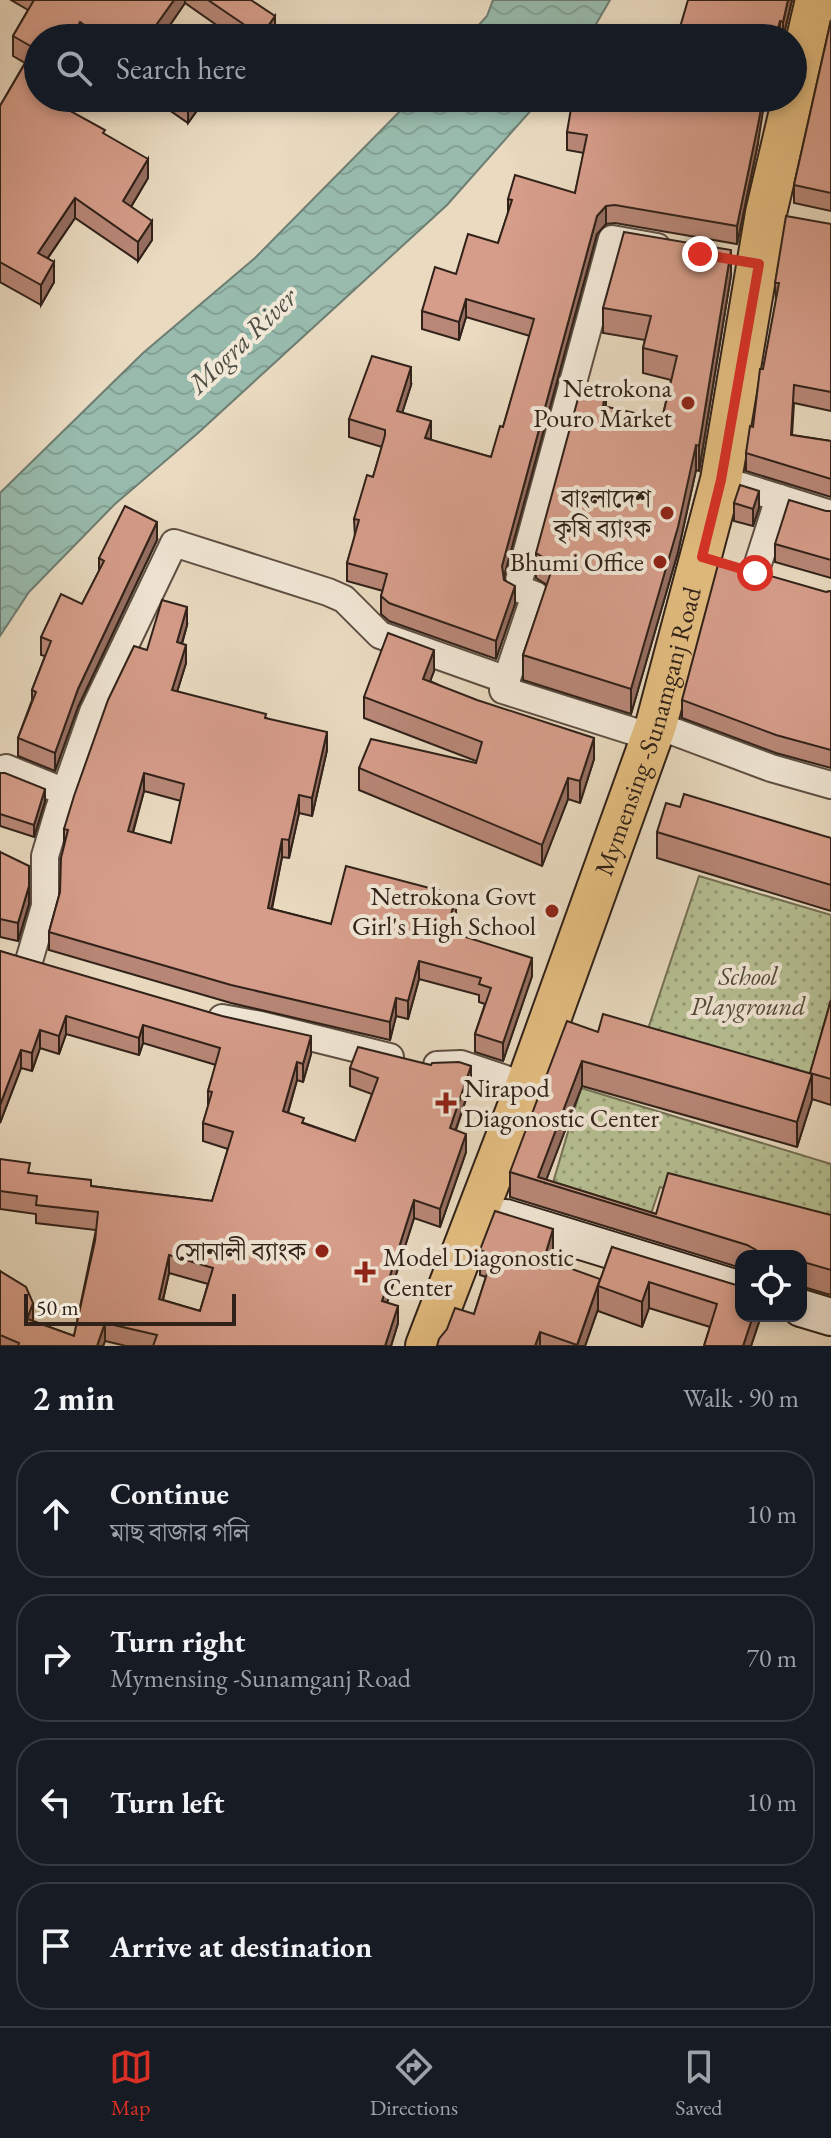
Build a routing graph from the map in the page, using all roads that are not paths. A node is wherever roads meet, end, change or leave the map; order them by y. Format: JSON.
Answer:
{"nodes":[{"id":1,"x":820,"y":7,"type":"edge"},
{"id":2,"x":807,"y":75,"type":"edge"},
{"id":3,"x":800,"y":112,"type":"edge"},
{"id":4,"x":686,"y":252,"type":"edge"},
{"id":5,"x":721,"y":480,"type":"junction"},
{"id":6,"x":779,"y":498,"type":"junction"},
{"id":7,"x":831,"y":514,"type":"edge"},
{"id":8,"x":702,"y":557,"type":"junction"},
{"id":9,"x":755,"y":573,"type":"junction"},
{"id":10,"x":785,"y":582,"type":"edge"},
{"id":11,"x":507,"y":680,"type":"junction"},
{"id":12,"x":654,"y":731,"type":"junction"},
{"id":13,"x":0,"y":770,"type":"edge"},
{"id":14,"x":831,"y":785,"type":"edge"},
{"id":15,"x":65,"y":792,"type":"junction"},
{"id":16,"x":0,"y":952,"type":"edge"},
{"id":17,"x":29,"y":961,"type":"junction"},
{"id":18,"x":60,"y":970,"type":"edge"},
{"id":19,"x":196,"y":1010,"type":"edge"},
{"id":20,"x":526,"y":1086,"type":"junction"},
{"id":21,"x":478,"y":1209,"type":"junction"},
{"id":22,"x":735,"y":1288,"type":"edge"},
{"id":23,"x":807,"y":1310,"type":"edge"},
{"id":24,"x":831,"y":1317,"type":"edge"},
{"id":25,"x":426,"y":1346,"type":"edge"}],
"edges":[{"from":1,"to":2,"type":"main road","name":"Mymensing -Sunamganj Road"},
{"from":3,"to":5,"type":"main road","name":"Mymensing -Sunamganj Road"},
{"from":4,"to":11,"type":"street"},
{"from":5,"to":6,"type":"street"},
{"from":5,"to":8,"type":"main road","name":"Mymensing -Sunamganj Road"},
{"from":6,"to":7,"type":"street"},
{"from":6,"to":9,"type":"street"},
{"from":8,"to":9,"type":"street"},
{"from":8,"to":12,"type":"main road","name":"Mymensing -Sunamganj Road"},
{"from":9,"to":10,"type":"street"},
{"from":11,"to":12,"type":"street"},
{"from":11,"to":15,"type":"street"},
{"from":12,"to":14,"type":"street"},
{"from":12,"to":20,"type":"main road","name":"Mymensing -Sunamganj Road"},
{"from":13,"to":15,"type":"street"},
{"from":15,"to":17,"type":"street"},
{"from":16,"to":17,"type":"street"},
{"from":17,"to":18,"type":"street"},
{"from":19,"to":20,"type":"street"},
{"from":20,"to":21,"type":"main road","name":"Mymensing -Sunamganj Road"},
{"from":21,"to":22,"type":"street"},
{"from":21,"to":25,"type":"main road","name":"Mymensing -Sunamganj Road"},
{"from":23,"to":24,"type":"street"}]}
